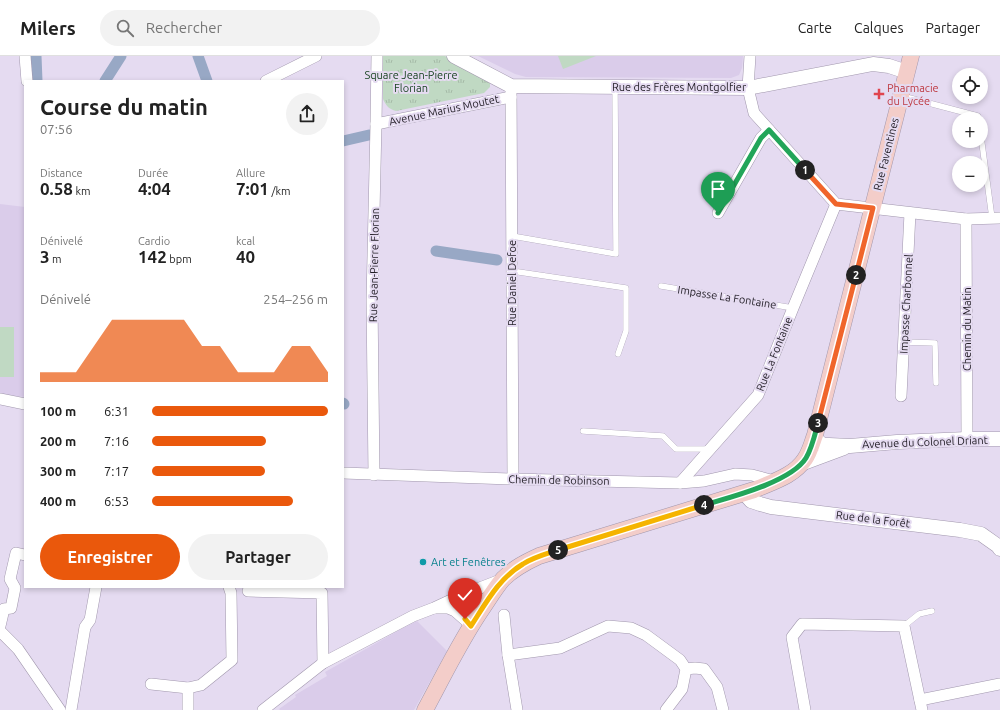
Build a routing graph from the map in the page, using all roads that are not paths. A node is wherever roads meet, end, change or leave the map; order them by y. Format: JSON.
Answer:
{"nodes":[{"id":1,"x":25,"y":56,"type":"edge"},
{"id":2,"x":316,"y":56,"type":"edge"},
{"id":3,"x":377,"y":56,"type":"edge"},
{"id":4,"x":454,"y":56,"type":"edge"},
{"id":5,"x":750,"y":56,"type":"edge"},
{"id":6,"x":911,"y":56,"type":"edge"},
{"id":7,"x":907,"y":72,"type":"junction"},
{"id":8,"x":27,"y":80,"type":"edge"},
{"id":9,"x":268,"y":80,"type":"edge"},
{"id":10,"x":615,"y":87,"type":"junction"},
{"id":11,"x":748,"y":88,"type":"junction"},
{"id":12,"x":511,"y":91,"type":"junction"},
{"id":13,"x":901,"y":96,"type":"junction"},
{"id":14,"x":963,"y":112,"type":"edge"},
{"id":15,"x":376,"y":124,"type":"junction"},
{"id":16,"x":769,"y":130,"type":"junction"},
{"id":17,"x":983,"y":148,"type":"edge"},
{"id":18,"x":836,"y":204,"type":"junction"},
{"id":19,"x":873,"y":208,"type":"junction"},
{"id":20,"x":718,"y":213,"type":"dead end"},
{"id":21,"x":910,"y":213,"type":"junction"},
{"id":22,"x":996,"y":218,"type":"edge"},
{"id":23,"x":966,"y":219,"type":"junction"},
{"id":24,"x":512,"y":236,"type":"junction"},
{"id":25,"x":512,"y":271,"type":"junction"},
{"id":26,"x":661,"y":286,"type":"dead end"},
{"id":27,"x":793,"y":308,"type":"junction"},
{"id":28,"x":904,"y":342,"type":"junction"},
{"id":29,"x":618,"y":354,"type":"dead end"},
{"id":30,"x":936,"y":383,"type":"dead end"},
{"id":31,"x":901,"y":396,"type":"dead end"},
{"id":32,"x":0,"y":399,"type":"edge"},
{"id":33,"x":24,"y":404,"type":"edge"},
{"id":34,"x":583,"y":431,"type":"dead end"},
{"id":35,"x":815,"y":435,"type":"junction"},
{"id":36,"x":967,"y":439,"type":"junction"},
{"id":37,"x":1000,"y":439,"type":"edge"},
{"id":38,"x":850,"y":446,"type":"junction"},
{"id":39,"x":710,"y":449,"type":"junction"},
{"id":40,"x":801,"y":464,"type":"junction"},
{"id":41,"x":344,"y":473,"type":"edge"},
{"id":42,"x":374,"y":475,"type":"junction"},
{"id":43,"x":513,"y":479,"type":"junction"},
{"id":44,"x":774,"y":481,"type":"junction"},
{"id":45,"x":680,"y":482,"type":"junction"},
{"id":46,"x":744,"y":493,"type":"junction"},
{"id":47,"x":1000,"y":549,"type":"edge"},
{"id":48,"x":24,"y":555,"type":"edge"},
{"id":49,"x":503,"y":579,"type":"junction"},
{"id":50,"x":96,"y":588,"type":"edge"},
{"id":51,"x":229,"y":588,"type":"edge"},
{"id":52,"x":248,"y":591,"type":"dead end"},
{"id":53,"x":434,"y":608,"type":"junction"},
{"id":54,"x":932,"y":611,"type":"dead end"},
{"id":55,"x":504,"y":615,"type":"dead end"},
{"id":56,"x":0,"y":626,"type":"edge"},
{"id":57,"x":471,"y":626,"type":"junction"},
{"id":58,"x":904,"y":626,"type":"junction"},
{"id":59,"x":0,"y":631,"type":"edge"},
{"id":60,"x":508,"y":655,"type":"junction"},
{"id":61,"x":323,"y":663,"type":"junction"},
{"id":62,"x":686,"y":669,"type":"junction"},
{"id":63,"x":151,"y":684,"type":"dead end"},
{"id":64,"x":1000,"y":684,"type":"edge"},
{"id":65,"x":188,"y":688,"type":"junction"},
{"id":66,"x":921,"y":705,"type":"edge"},
{"id":67,"x":60,"y":710,"type":"edge"},
{"id":68,"x":71,"y":710,"type":"edge"},
{"id":69,"x":188,"y":710,"type":"edge"},
{"id":70,"x":263,"y":710,"type":"edge"},
{"id":71,"x":425,"y":710,"type":"edge"},
{"id":72,"x":517,"y":710,"type":"edge"},
{"id":73,"x":666,"y":710,"type":"edge"},
{"id":74,"x":723,"y":710,"type":"edge"},
{"id":75,"x":805,"y":710,"type":"edge"}],
"edges":[{"from":1,"to":8,"type":"street"},
{"from":2,"to":9,"type":"street"},
{"from":3,"to":15,"type":"street","name":"Rue Jean-Pierre Florian"},
{"from":4,"to":12,"type":"street","name":"Rue des Frères Montgolfier"},
{"from":5,"to":11,"type":"street"},
{"from":6,"to":7,"type":"main road","name":"Rue Faventines"},
{"from":7,"to":11,"type":"street","name":"Rue des Frères Montgolfier"},
{"from":7,"to":13,"type":"main road","name":"Rue Faventines"},
{"from":10,"to":11,"type":"street","name":"Rue des Frères Montgolfier"},
{"from":10,"to":12,"type":"street","name":"Rue des Frères Montgolfier"},
{"from":10,"to":24,"type":"lane"},
{"from":11,"to":16,"type":"street"},
{"from":12,"to":15,"type":"street","name":"Avenue Marius Moutet"},
{"from":12,"to":24,"type":"street","name":"Rue Daniel Defoe"},
{"from":13,"to":14,"type":"lane"},
{"from":13,"to":19,"type":"main road","name":"Rue Faventines"},
{"from":15,"to":42,"type":"street","name":"Rue Jean-Pierre Florian"},
{"from":16,"to":18,"type":"street"},
{"from":16,"to":20,"type":"street"},
{"from":17,"to":22,"type":"lane"},
{"from":18,"to":19,"type":"street"},
{"from":18,"to":27,"type":"street","name":"Rue La Fontaine"},
{"from":19,"to":21,"type":"street"},
{"from":19,"to":35,"type":"main road","name":"Rue Faventines"},
{"from":21,"to":23,"type":"street"},
{"from":21,"to":28,"type":"street","name":"Impasse Charbonnel"},
{"from":22,"to":23,"type":"street"},
{"from":23,"to":36,"type":"street","name":"Chemin du Matin"},
{"from":24,"to":25,"type":"street","name":"Rue Daniel Defoe"},
{"from":25,"to":29,"type":"lane"},
{"from":25,"to":43,"type":"street","name":"Rue Daniel Defoe"},
{"from":26,"to":27,"type":"lane","name":"Impasse La Fontaine"},
{"from":27,"to":39,"type":"street","name":"Rue La Fontaine"},
{"from":28,"to":30,"type":"lane"},
{"from":28,"to":31,"type":"street","name":"Impasse Charbonnel"},
{"from":32,"to":33,"type":"street"},
{"from":34,"to":39,"type":"lane"},
{"from":35,"to":38,"type":"street","name":"Avenue du Colonel Driant"},
{"from":35,"to":40,"type":"main road","name":"Rue Faventines"},
{"from":36,"to":37,"type":"street","name":"Avenue du Colonel Driant"},
{"from":36,"to":38,"type":"street","name":"Avenue du Colonel Driant"},
{"from":38,"to":40,"type":"street","name":"Avenue du Colonel Driant"},
{"from":39,"to":45,"type":"street","name":"Rue La Fontaine"},
{"from":40,"to":44,"type":"main road","name":"Rue Faventines"},
{"from":41,"to":42,"type":"street","name":"Chemin de Robinson"},
{"from":42,"to":43,"type":"street","name":"Chemin de Robinson"},
{"from":43,"to":45,"type":"street","name":"Chemin de Robinson"},
{"from":44,"to":45,"type":"street","name":"Chemin de Robinson"},
{"from":44,"to":46,"type":"main road","name":"Rue Faventines"},
{"from":46,"to":47,"type":"street","name":"Rue de la Forêt"},
{"from":46,"to":49,"type":"main road","name":"Rue Faventines"},
{"from":48,"to":56,"type":"street"},
{"from":49,"to":53,"type":"street"},
{"from":49,"to":57,"type":"main road","name":"Rue Faventines"},
{"from":50,"to":68,"type":"street"},
{"from":51,"to":65,"type":"street"},
{"from":52,"to":61,"type":"street"},
{"from":53,"to":57,"type":"street"},
{"from":53,"to":61,"type":"street"},
{"from":54,"to":58,"type":"lane"},
{"from":55,"to":60,"type":"street"},
{"from":57,"to":71,"type":"main road","name":"Rue Faventines"},
{"from":58,"to":66,"type":"street"},
{"from":58,"to":75,"type":"street"},
{"from":59,"to":67,"type":"street"},
{"from":60,"to":62,"type":"street"},
{"from":60,"to":72,"type":"street"},
{"from":61,"to":70,"type":"street"},
{"from":62,"to":73,"type":"street"},
{"from":62,"to":74,"type":"street"},
{"from":63,"to":65,"type":"street"},
{"from":64,"to":66,"type":"street"},
{"from":65,"to":69,"type":"street"}]}
